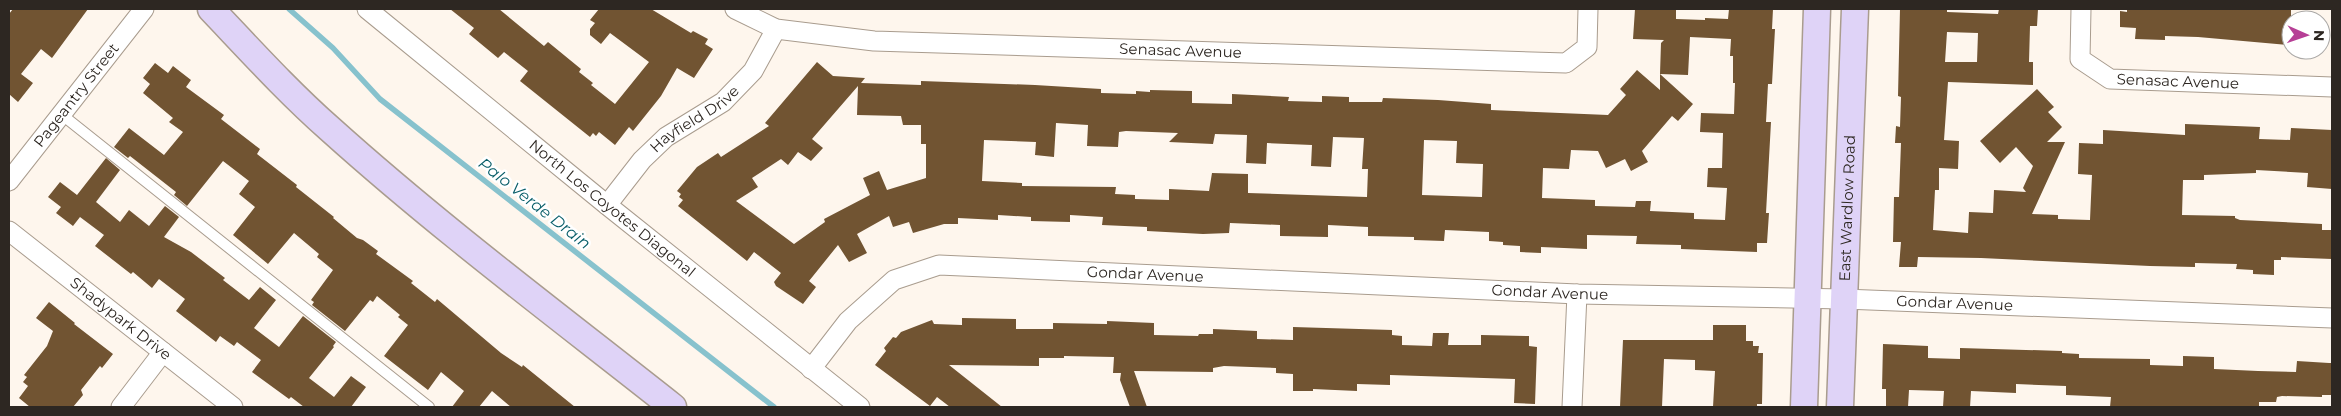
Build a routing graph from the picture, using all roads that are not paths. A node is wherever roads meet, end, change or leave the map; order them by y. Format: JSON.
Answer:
{"nodes":[{"id":1,"x":144,"y":9,"type":"edge"},
{"id":2,"x":211,"y":9,"type":"edge"},
{"id":3,"x":367,"y":9,"type":"edge"},
{"id":4,"x":735,"y":9,"type":"edge"},
{"id":5,"x":1588,"y":9,"type":"edge"},
{"id":6,"x":1816,"y":9,"type":"edge"},
{"id":7,"x":1855,"y":9,"type":"edge"},
{"id":8,"x":2081,"y":9,"type":"edge"},
{"id":9,"x":776,"y":29,"type":"junction"},
{"id":10,"x":2332,"y":87,"type":"edge"},
{"id":11,"x":61,"y":114,"type":"junction"},
{"id":12,"x":9,"y":181,"type":"edge"},
{"id":13,"x":607,"y":205,"type":"junction"},
{"id":14,"x":9,"y":231,"type":"edge"},
{"id":15,"x":1577,"y":294,"type":"junction"},
{"id":16,"x":1808,"y":298,"type":"junction"},
{"id":17,"x":1844,"y":299,"type":"junction"},
{"id":18,"x":2332,"y":318,"type":"edge"},
{"id":19,"x":163,"y":352,"type":"junction"},
{"id":20,"x":811,"y":369,"type":"junction"},
{"id":21,"x":121,"y":407,"type":"edge"},
{"id":22,"x":233,"y":407,"type":"edge"},
{"id":23,"x":429,"y":407,"type":"edge"},
{"id":24,"x":674,"y":407,"type":"edge"},
{"id":25,"x":860,"y":407,"type":"edge"},
{"id":26,"x":1572,"y":407,"type":"edge"},
{"id":27,"x":1804,"y":407,"type":"edge"},
{"id":28,"x":1840,"y":407,"type":"edge"}],
"edges":[{"from":1,"to":11,"type":"street","name":"Pageantry Street"},
{"from":2,"to":24,"type":"main road"},
{"from":3,"to":13,"type":"street","name":"North Los Coyotes Diagonal"},
{"from":4,"to":9,"type":"street","name":"Senasac Avenue"},
{"from":5,"to":9,"type":"street","name":"Senasac Avenue"},
{"from":6,"to":16,"type":"main road"},
{"from":7,"to":17,"type":"main road","name":"East Wardlow Road"},
{"from":8,"to":10,"type":"street","name":"Senasac Avenue"},
{"from":9,"to":13,"type":"street","name":"Hayfield Drive"},
{"from":11,"to":12,"type":"street","name":"Pageantry Street"},
{"from":11,"to":23,"type":"lane"},
{"from":13,"to":20,"type":"street","name":"North Los Coyotes Diagonal"},
{"from":14,"to":19,"type":"street","name":"Shadypark Drive"},
{"from":15,"to":16,"type":"street","name":"Gondar Avenue"},
{"from":15,"to":20,"type":"street","name":"Gondar Avenue"},
{"from":15,"to":26,"type":"street"},
{"from":16,"to":17,"type":"street","name":"Gondar Avenue"},
{"from":16,"to":27,"type":"main road"},
{"from":17,"to":18,"type":"street","name":"Gondar Avenue"},
{"from":17,"to":28,"type":"main road","name":"East Wardlow Road"},
{"from":19,"to":21,"type":"street"},
{"from":19,"to":22,"type":"street","name":"Shadypark Drive"},
{"from":20,"to":25,"type":"street","name":"North Los Coyotes Diagonal"}]}
